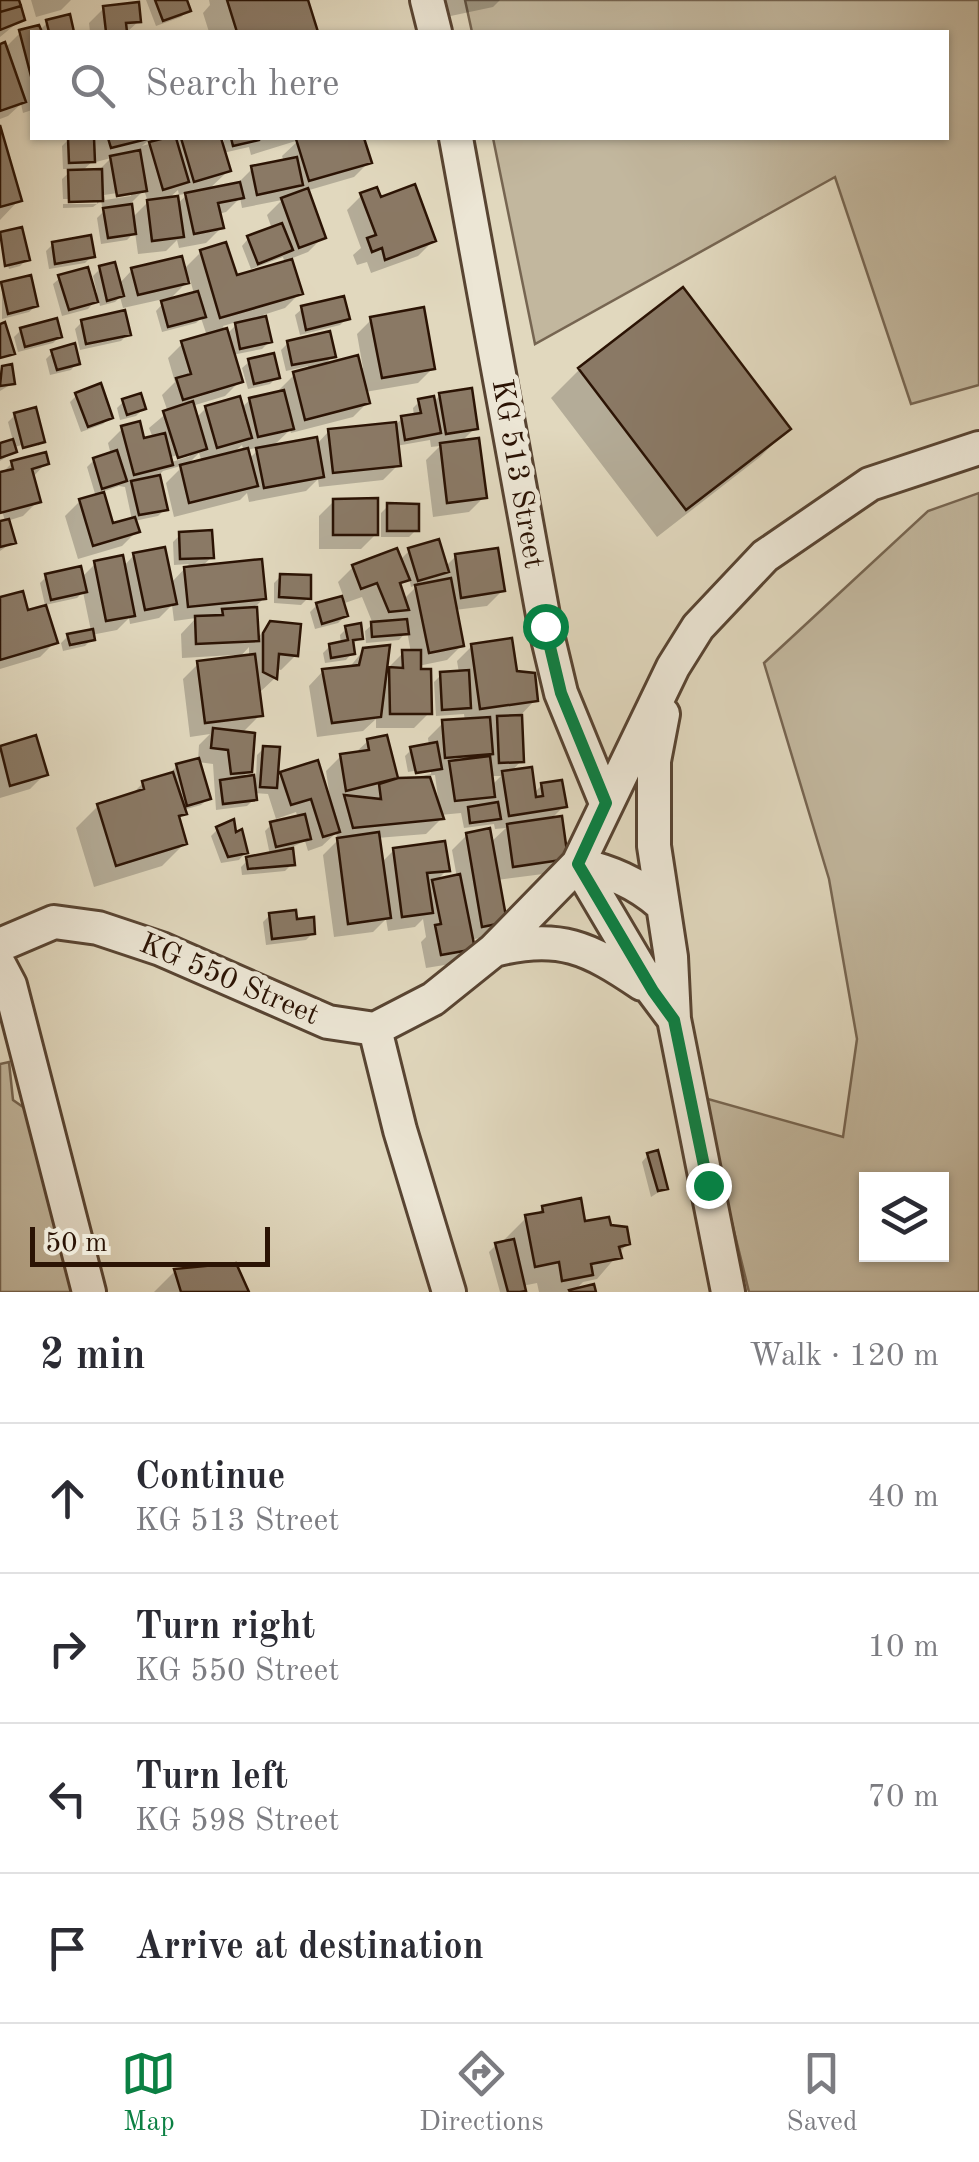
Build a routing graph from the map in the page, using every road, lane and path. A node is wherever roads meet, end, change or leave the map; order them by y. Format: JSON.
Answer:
{"nodes":[{"id":1,"x":427,"y":0,"type":"edge"},
{"id":2,"x":435,"y":30,"type":"edge"},
{"id":3,"x":456,"y":140,"type":"edge"},
{"id":4,"x":979,"y":448,"type":"edge"},
{"id":5,"x":672,"y":666,"type":"junction"},
{"id":6,"x":606,"y":803,"type":"junction"},
{"id":7,"x":578,"y":864,"type":"junction"},
{"id":8,"x":661,"y":904,"type":"junction"},
{"id":9,"x":0,"y":945,"type":"edge"},
{"id":10,"x":494,"y":950,"type":"junction"},
{"id":11,"x":0,"y":966,"type":"edge"},
{"id":12,"x":653,"y":991,"type":"junction"},
{"id":13,"x":674,"y":1020,"type":"junction"},
{"id":14,"x":375,"y":1028,"type":"junction"},
{"id":15,"x":89,"y":1292,"type":"edge"},
{"id":16,"x":448,"y":1292,"type":"edge"},
{"id":17,"x":728,"y":1292,"type":"edge"}],
"edges":[{"from":1,"to":2,"type":"street"},
{"from":3,"to":6,"type":"street","name":"KG 513 Street"},
{"from":4,"to":5,"type":"street"},
{"from":5,"to":6,"type":"street"},
{"from":5,"to":8,"type":"street"},
{"from":6,"to":7,"type":"street"},
{"from":7,"to":8,"type":"street"},
{"from":7,"to":10,"type":"street"},
{"from":7,"to":12,"type":"street"},
{"from":8,"to":13,"type":"street"},
{"from":9,"to":14,"type":"street","name":"KG 550 Street"},
{"from":10,"to":12,"type":"street"},
{"from":10,"to":14,"type":"street"},
{"from":11,"to":15,"type":"street"},
{"from":12,"to":13,"type":"street"},
{"from":13,"to":17,"type":"street"},
{"from":14,"to":16,"type":"street"}]}
